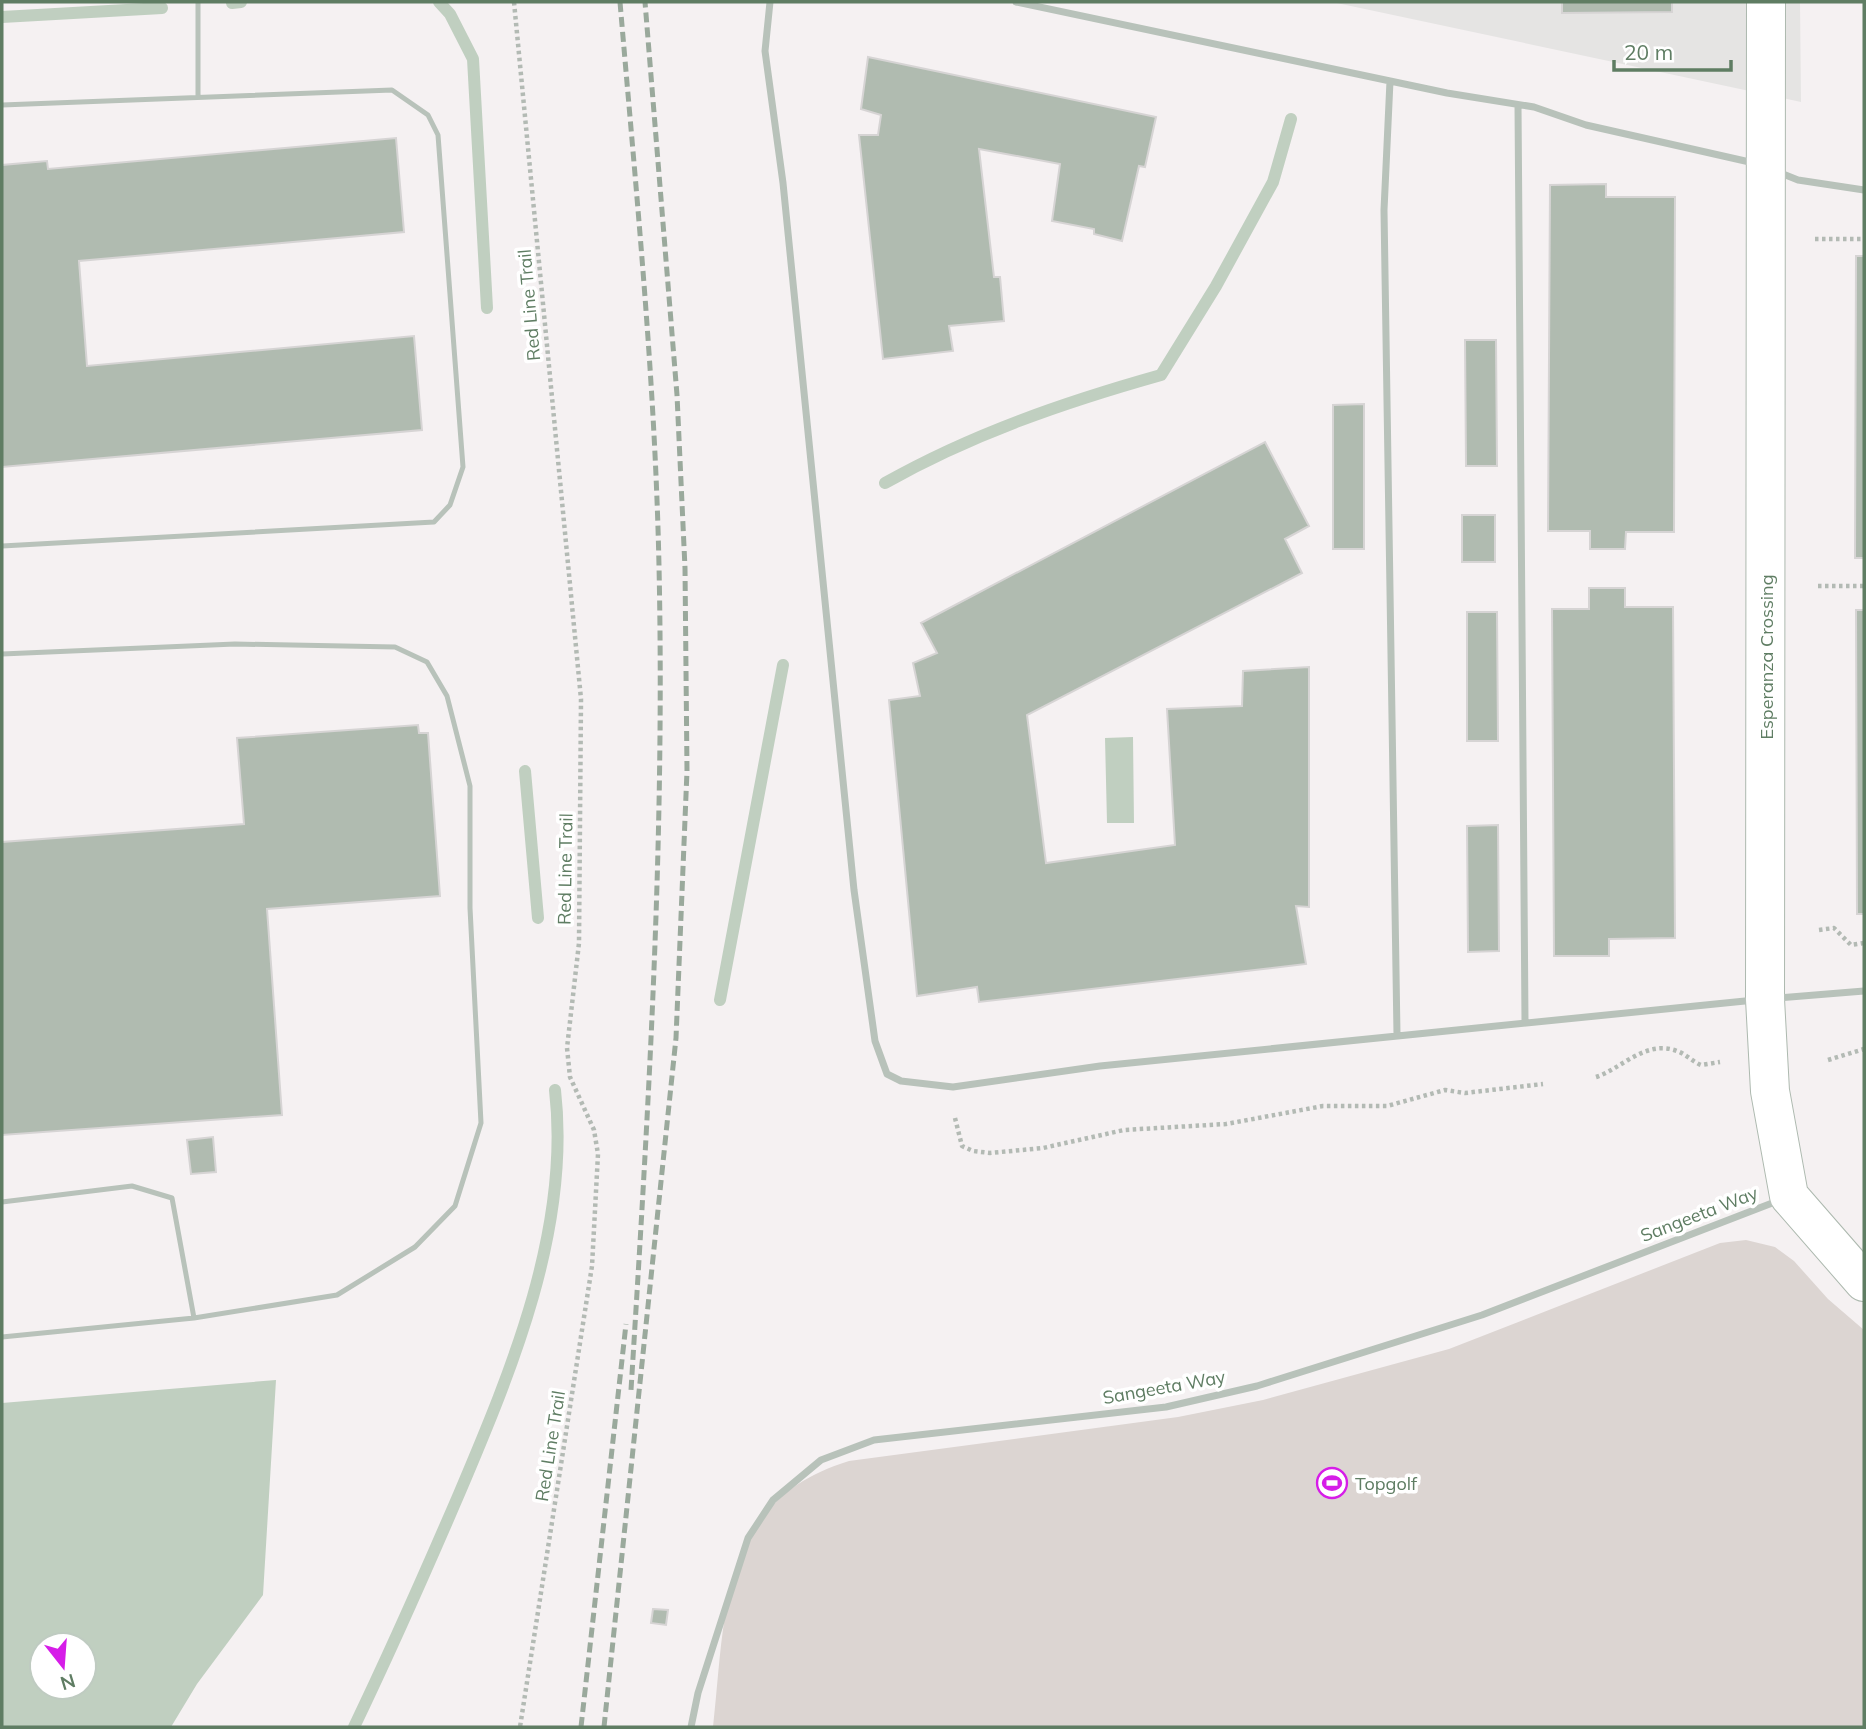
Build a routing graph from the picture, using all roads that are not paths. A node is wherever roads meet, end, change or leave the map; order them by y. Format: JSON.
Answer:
{"nodes":[{"id":1,"x":198,"y":2,"type":"edge"},
{"id":2,"x":770,"y":2,"type":"edge"},
{"id":3,"x":1016,"y":2,"type":"edge"},
{"id":4,"x":1766,"y":2,"type":"edge"},
{"id":5,"x":1391,"y":81,"type":"junction"},
{"id":6,"x":198,"y":97,"type":"junction"},
{"id":7,"x":2,"y":105,"type":"edge"},
{"id":8,"x":1518,"y":105,"type":"junction"},
{"id":9,"x":1766,"y":166,"type":"junction"},
{"id":10,"x":1864,"y":190,"type":"edge"},
{"id":11,"x":2,"y":547,"type":"edge"},
{"id":12,"x":2,"y":654,"type":"edge"},
{"id":13,"x":1864,"y":991,"type":"edge"},
{"id":14,"x":1765,"y":999,"type":"junction"},
{"id":15,"x":1525,"y":1022,"type":"junction"},
{"id":16,"x":1397,"y":1035,"type":"junction"},
{"id":17,"x":1789,"y":1196,"type":"junction"},
{"id":18,"x":2,"y":1202,"type":"edge"},
{"id":19,"x":1864,"y":1282,"type":"edge"},
{"id":20,"x":194,"y":1318,"type":"junction"},
{"id":21,"x":2,"y":1337,"type":"edge"},
{"id":22,"x":691,"y":1727,"type":"edge"}],
"edges":[{"from":1,"to":6,"type":"lane"},
{"from":2,"to":16,"type":"street"},
{"from":3,"to":5,"type":"street"},
{"from":4,"to":9,"type":"street","name":"Esperanza Crossing"},
{"from":5,"to":8,"type":"street"},
{"from":5,"to":16,"type":"street"},
{"from":6,"to":7,"type":"lane"},
{"from":6,"to":11,"type":"lane"},
{"from":8,"to":9,"type":"street"},
{"from":8,"to":15,"type":"street"},
{"from":9,"to":10,"type":"street"},
{"from":9,"to":14,"type":"street","name":"Esperanza Crossing"},
{"from":12,"to":20,"type":"lane"},
{"from":13,"to":14,"type":"street"},
{"from":14,"to":15,"type":"street"},
{"from":14,"to":17,"type":"street","name":"Esperanza Crossing"},
{"from":15,"to":16,"type":"street"},
{"from":17,"to":19,"type":"street"},
{"from":17,"to":22,"type":"street","name":"Sangeeta Way"},
{"from":18,"to":20,"type":"lane"},
{"from":20,"to":21,"type":"lane"}]}
